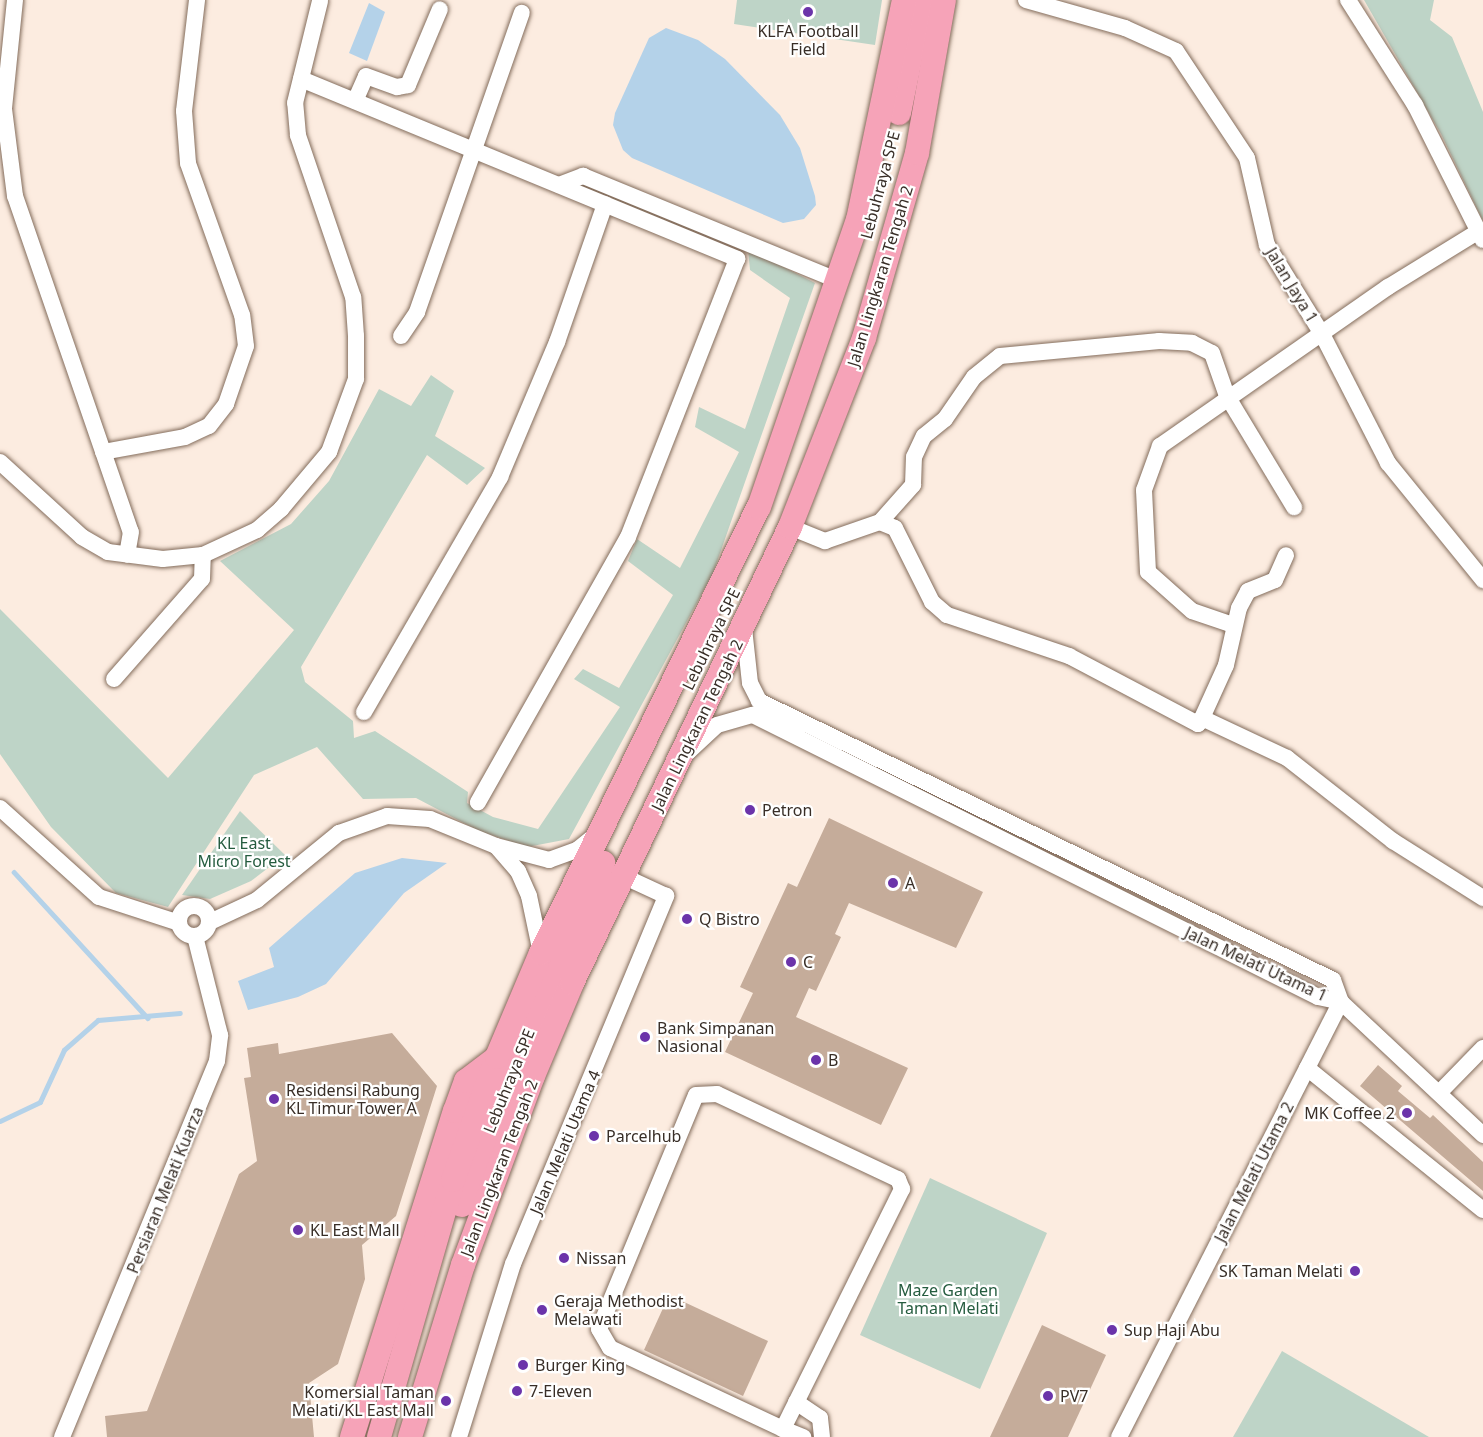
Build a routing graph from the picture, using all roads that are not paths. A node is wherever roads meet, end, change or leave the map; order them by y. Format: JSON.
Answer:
{"nodes":[{"id":1,"x":15,"y":0,"type":"edge"},
{"id":2,"x":197,"y":0,"type":"edge"},
{"id":3,"x":904,"y":0,"type":"edge"},
{"id":4,"x":922,"y":0,"type":"edge"},
{"id":5,"x":944,"y":0,"type":"edge"},
{"id":6,"x":1026,"y":0,"type":"edge"},
{"id":7,"x":1348,"y":0,"type":"edge"},
{"id":8,"x":320,"y":1,"type":"edge"},
{"id":9,"x":440,"y":9,"type":"dead end"},
{"id":10,"x":522,"y":13,"type":"dead end"},
{"id":11,"x":301,"y":79,"type":"junction"},
{"id":12,"x":355,"y":101,"type":"junction"},
{"id":13,"x":470,"y":149,"type":"junction"},
{"id":14,"x":560,"y":185,"type":"junction"},
{"id":15,"x":605,"y":204,"type":"junction"},
{"id":16,"x":1481,"y":236,"type":"edge"},
{"id":17,"x":839,"y":281,"type":"junction"},
{"id":18,"x":1322,"y":334,"type":"junction"},
{"id":19,"x":401,"y":336,"type":"dead end"},
{"id":20,"x":1227,"y":396,"type":"junction"},
{"id":21,"x":103,"y":452,"type":"junction"},
{"id":22,"x":0,"y":462,"type":"edge"},
{"id":23,"x":1294,"y":507,"type":"dead end"},
{"id":24,"x":880,"y":522,"type":"junction"},
{"id":25,"x":790,"y":527,"type":"junction"},
{"id":26,"x":127,"y":555,"type":"junction"},
{"id":27,"x":203,"y":555,"type":"junction"},
{"id":28,"x":1286,"y":555,"type":"dead end"},
{"id":29,"x":1483,"y":580,"type":"edge"},
{"id":30,"x":1233,"y":625,"type":"junction"},
{"id":31,"x":744,"y":628,"type":"junction"},
{"id":32,"x":114,"y":680,"type":"dead end"},
{"id":33,"x":364,"y":712,"type":"dead end"},
{"id":34,"x":1202,"y":718,"type":"junction"},
{"id":35,"x":680,"y":760,"type":"junction"},
{"id":36,"x":478,"y":802,"type":"dead end"},
{"id":37,"x":0,"y":808,"type":"edge"},
{"id":38,"x":601,"y":831,"type":"junction"},
{"id":39,"x":496,"y":846,"type":"junction"},
{"id":40,"x":623,"y":876,"type":"junction"},
{"id":41,"x":1483,"y":898,"type":"edge"},
{"id":42,"x":210,"y":922,"type":"junction"},
{"id":43,"x":179,"y":923,"type":"junction"},
{"id":44,"x":195,"y":936,"type":"junction"},
{"id":45,"x":541,"y":953,"type":"junction"},
{"id":46,"x":1341,"y":1002,"type":"junction"},
{"id":47,"x":1483,"y":1048,"type":"edge"},
{"id":48,"x":497,"y":1058,"type":"junction"},
{"id":49,"x":1307,"y":1068,"type":"junction"},
{"id":50,"x":1440,"y":1092,"type":"junction"},
{"id":51,"x":1483,"y":1135,"type":"edge"},
{"id":52,"x":1483,"y":1210,"type":"edge"},
{"id":53,"x":432,"y":1251,"type":"junction"},
{"id":54,"x":796,"y":1402,"type":"junction"},
{"id":55,"x":783,"y":1429,"type":"junction"},
{"id":56,"x":62,"y":1437,"type":"edge"},
{"id":57,"x":352,"y":1437,"type":"edge"},
{"id":58,"x":379,"y":1437,"type":"edge"},
{"id":59,"x":410,"y":1437,"type":"edge"},
{"id":60,"x":459,"y":1437,"type":"edge"},
{"id":61,"x":803,"y":1437,"type":"edge"},
{"id":62,"x":822,"y":1437,"type":"edge"},
{"id":63,"x":1119,"y":1437,"type":"edge"}],
"edges":[{"from":1,"to":21,"type":"street"},
{"from":2,"to":21,"type":"street"},
{"from":3,"to":17,"type":"highway","name":"Jalan Lingkaran Tengah 2"},
{"from":4,"to":53,"type":"highway","name":"Lebuhraya SPE"},
{"from":5,"to":25,"type":"highway","name":"Jalan Lingkaran Tengah 2"},
{"from":6,"to":18,"type":"street","name":"Jalan Jaya 1"},
{"from":7,"to":16,"type":"street"},
{"from":8,"to":11,"type":"street"},
{"from":9,"to":12,"type":"street"},
{"from":10,"to":13,"type":"street"},
{"from":11,"to":12,"type":"street"},
{"from":11,"to":27,"type":"street"},
{"from":12,"to":13,"type":"street"},
{"from":13,"to":14,"type":"street"},
{"from":13,"to":19,"type":"street"},
{"from":14,"to":15,"type":"street"},
{"from":14,"to":17,"type":"street"},
{"from":15,"to":33,"type":"street"},
{"from":15,"to":36,"type":"street"},
{"from":16,"to":18,"type":"street"},
{"from":17,"to":38,"type":"highway","name":"Jalan Lingkaran Tengah 2"},
{"from":18,"to":20,"type":"street"},
{"from":18,"to":29,"type":"street","name":"Jalan Jaya 1"},
{"from":20,"to":23,"type":"street"},
{"from":20,"to":24,"type":"street"},
{"from":20,"to":30,"type":"street"},
{"from":21,"to":26,"type":"street"},
{"from":22,"to":26,"type":"street"},
{"from":24,"to":25,"type":"street"},
{"from":24,"to":34,"type":"street"},
{"from":25,"to":31,"type":"highway","name":"Jalan Lingkaran Tengah 2"},
{"from":26,"to":27,"type":"street"},
{"from":27,"to":32,"type":"street"},
{"from":28,"to":30,"type":"street"},
{"from":30,"to":34,"type":"street"},
{"from":31,"to":35,"type":"highway","name":"Jalan Lingkaran Tengah 2"},
{"from":31,"to":46,"type":"street","name":"Jalan Melati Utama 1"},
{"from":34,"to":41,"type":"street"},
{"from":35,"to":40,"type":"highway","name":"Jalan Lingkaran Tengah 2"},
{"from":35,"to":46,"type":"street","name":"Jalan Melati Utama 1"},
{"from":37,"to":43,"type":"street"},
{"from":38,"to":39,"type":"street"},
{"from":38,"to":45,"type":"highway","name":"Jalan Lingkaran Tengah 2"},
{"from":39,"to":42,"type":"street"},
{"from":39,"to":45,"type":"street"},
{"from":40,"to":59,"type":"highway","name":"Jalan Lingkaran Tengah 2"},
{"from":40,"to":60,"type":"street","name":"Jalan Melati Utama 4"},
{"from":42,"to":43,"type":"street"},
{"from":42,"to":44,"type":"street"},
{"from":43,"to":44,"type":"street"},
{"from":44,"to":56,"type":"street","name":"Persiaran Melati Kuarza"},
{"from":45,"to":48,"type":"highway","name":"Jalan Lingkaran Tengah 2"},
{"from":46,"to":49,"type":"street","name":"Jalan Melati Utama 2"},
{"from":46,"to":50,"type":"street"},
{"from":47,"to":50,"type":"street"},
{"from":48,"to":53,"type":"highway","name":"Jalan Lingkaran Tengah 2"},
{"from":48,"to":57,"type":"highway"},
{"from":49,"to":52,"type":"street"},
{"from":49,"to":63,"type":"street","name":"Jalan Melati Utama 2"},
{"from":50,"to":51,"type":"street"},
{"from":53,"to":58,"type":"highway","name":"Jalan Lingkaran Tengah 2"},
{"from":54,"to":55,"type":"street"},
{"from":54,"to":55,"type":"street"},
{"from":54,"to":62,"type":"street"},
{"from":55,"to":61,"type":"street"}]}
